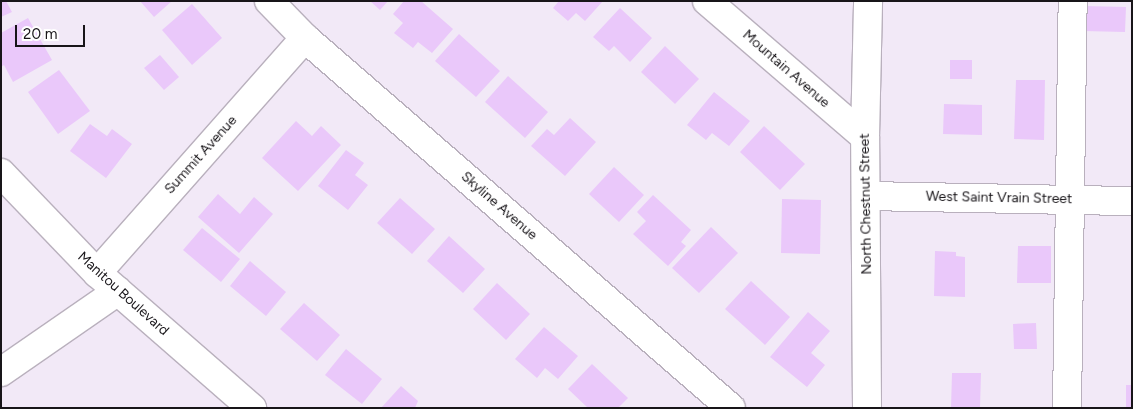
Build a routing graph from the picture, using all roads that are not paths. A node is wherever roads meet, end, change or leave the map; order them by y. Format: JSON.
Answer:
{"nodes":[{"id":1,"x":269,"y":1,"type":"edge"},
{"id":2,"x":707,"y":1,"type":"edge"},
{"id":3,"x":868,"y":1,"type":"edge"},
{"id":4,"x":1073,"y":1,"type":"edge"},
{"id":5,"x":305,"y":38,"type":"junction"},
{"id":6,"x":865,"y":137,"type":"junction"},
{"id":7,"x":1,"y":173,"type":"edge"},
{"id":8,"x":866,"y":196,"type":"junction"},
{"id":9,"x":1070,"y":199,"type":"junction"},
{"id":10,"x":1132,"y":201,"type":"edge"},
{"id":11,"x":97,"y":273,"type":"junction"},
{"id":12,"x":118,"y":291,"type":"junction"},
{"id":13,"x":1,"y":372,"type":"edge"},
{"id":14,"x":252,"y":408,"type":"edge"},
{"id":15,"x":731,"y":408,"type":"edge"},
{"id":16,"x":867,"y":408,"type":"edge"},
{"id":17,"x":1067,"y":408,"type":"edge"}],
"edges":[{"from":1,"to":5,"type":"street","name":"Skyline Avenue"},
{"from":2,"to":6,"type":"street","name":"Mountain Avenue"},
{"from":3,"to":6,"type":"street","name":"North Chestnut Street"},
{"from":4,"to":9,"type":"street"},
{"from":5,"to":11,"type":"street","name":"Summit Avenue"},
{"from":5,"to":15,"type":"street","name":"Skyline Avenue"},
{"from":6,"to":8,"type":"street","name":"North Chestnut Street"},
{"from":7,"to":11,"type":"street","name":"Manitou Boulevard"},
{"from":8,"to":9,"type":"street","name":"West Saint Vrain Street"},
{"from":8,"to":16,"type":"street","name":"North Chestnut Street"},
{"from":9,"to":10,"type":"street","name":"West Saint Vrain Street"},
{"from":9,"to":17,"type":"street"},
{"from":11,"to":12,"type":"street","name":"Manitou Boulevard"},
{"from":12,"to":13,"type":"street"},
{"from":12,"to":14,"type":"street","name":"Manitou Boulevard"}]}
